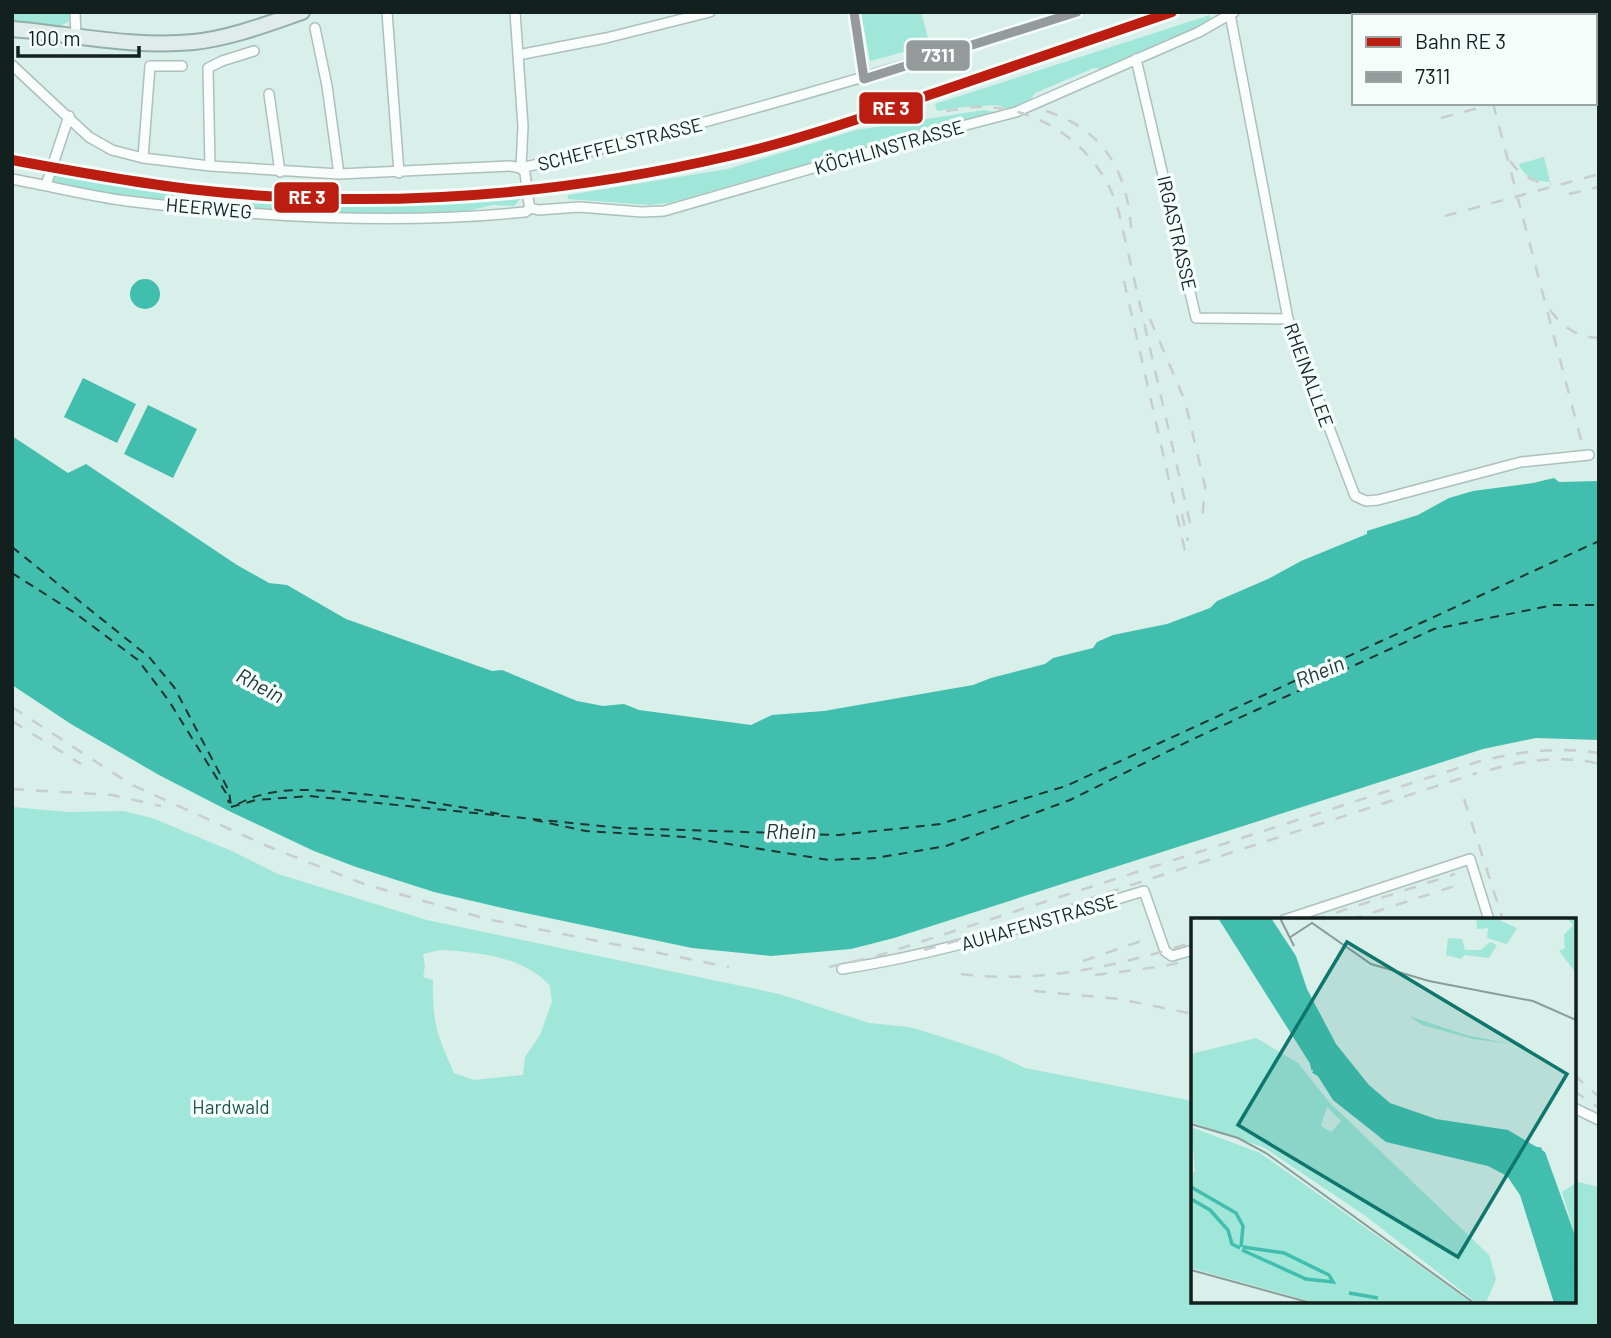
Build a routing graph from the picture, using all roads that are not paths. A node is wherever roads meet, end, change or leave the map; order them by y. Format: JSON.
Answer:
{"nodes":[{"id":1,"x":75,"y":12,"type":"edge"},
{"id":2,"x":302,"y":12,"type":"edge"},
{"id":3,"x":387,"y":12,"type":"edge"},
{"id":4,"x":515,"y":12,"type":"edge"},
{"id":5,"x":710,"y":12,"type":"edge"},
{"id":6,"x":854,"y":12,"type":"edge"},
{"id":7,"x":1078,"y":12,"type":"edge"},
{"id":8,"x":1232,"y":13,"type":"edge"},
{"id":9,"x":315,"y":28,"type":"dead end"},
{"id":10,"x":12,"y":29,"type":"edge"},
{"id":11,"x":76,"y":36,"type":"junction"},
{"id":12,"x":254,"y":51,"type":"dead end"},
{"id":13,"x":518,"y":55,"type":"junction"},
{"id":14,"x":1136,"y":59,"type":"junction"},
{"id":15,"x":182,"y":66,"type":"dead end"},
{"id":16,"x":14,"y":69,"type":"edge"},
{"id":17,"x":864,"y":79,"type":"junction"},
{"id":18,"x":269,"y":94,"type":"dead end"},
{"id":19,"x":69,"y":116,"type":"junction"},
{"id":20,"x":143,"y":158,"type":"junction"},
{"id":21,"x":210,"y":166,"type":"junction"},
{"id":22,"x":521,"y":168,"type":"junction"},
{"id":23,"x":280,"y":172,"type":"junction"},
{"id":24,"x":400,"y":173,"type":"junction"},
{"id":25,"x":340,"y":174,"type":"junction"},
{"id":26,"x":12,"y":178,"type":"edge"},
{"id":27,"x":46,"y":185,"type":"junction"},
{"id":28,"x":530,"y":206,"type":"junction"},
{"id":29,"x":1288,"y":319,"type":"junction"},
{"id":30,"x":1588,"y":455,"type":"dead end"},
{"id":31,"x":1290,"y":918,"type":"edge"},
{"id":32,"x":1488,"y":918,"type":"edge"},
{"id":33,"x":1191,"y":951,"type":"edge"},
{"id":34,"x":842,"y":969,"type":"dead end"},
{"id":35,"x":1576,"y":1109,"type":"edge"},
{"id":36,"x":1599,"y":1119,"type":"edge"}],
"edges":[{"from":1,"to":11,"type":"street"},
{"from":2,"to":11,"type":"main road"},
{"from":3,"to":24,"type":"street"},
{"from":4,"to":13,"type":"street"},
{"from":5,"to":13,"type":"street"},
{"from":6,"to":17,"type":"street"},
{"from":7,"to":17,"type":"street","name":"SCHEFFELSTRASSE"},
{"from":8,"to":14,"type":"street","name":"KÖCHLINSTRASSE"},
{"from":8,"to":29,"type":"street","name":"RHEINALLEE"},
{"from":9,"to":25,"type":"street"},
{"from":10,"to":11,"type":"main road"},
{"from":12,"to":21,"type":"street"},
{"from":13,"to":22,"type":"street"},
{"from":14,"to":28,"type":"street","name":"KÖCHLINSTRASSE"},
{"from":14,"to":29,"type":"street","name":"IRGASTRASSE"},
{"from":15,"to":20,"type":"street"},
{"from":16,"to":19,"type":"street","name":"SCHEFFELSTRASSE"},
{"from":17,"to":22,"type":"street","name":"SCHEFFELSTRASSE"},
{"from":18,"to":23,"type":"street"},
{"from":19,"to":20,"type":"street","name":"SCHEFFELSTRASSE"},
{"from":19,"to":27,"type":"street"},
{"from":20,"to":21,"type":"street","name":"SCHEFFELSTRASSE"},
{"from":21,"to":23,"type":"street","name":"SCHEFFELSTRASSE"},
{"from":22,"to":24,"type":"street","name":"SCHEFFELSTRASSE"},
{"from":22,"to":28,"type":"street"},
{"from":23,"to":25,"type":"street","name":"SCHEFFELSTRASSE"},
{"from":24,"to":25,"type":"street","name":"SCHEFFELSTRASSE"},
{"from":26,"to":27,"type":"street","name":"HEERWEG"},
{"from":27,"to":28,"type":"street","name":"HEERWEG"},
{"from":29,"to":30,"type":"street","name":"RHEINALLEE"},
{"from":31,"to":32,"type":"street"},
{"from":33,"to":34,"type":"street","name":"AUHAFENSTRASSE"},
{"from":35,"to":36,"type":"street"}]}
